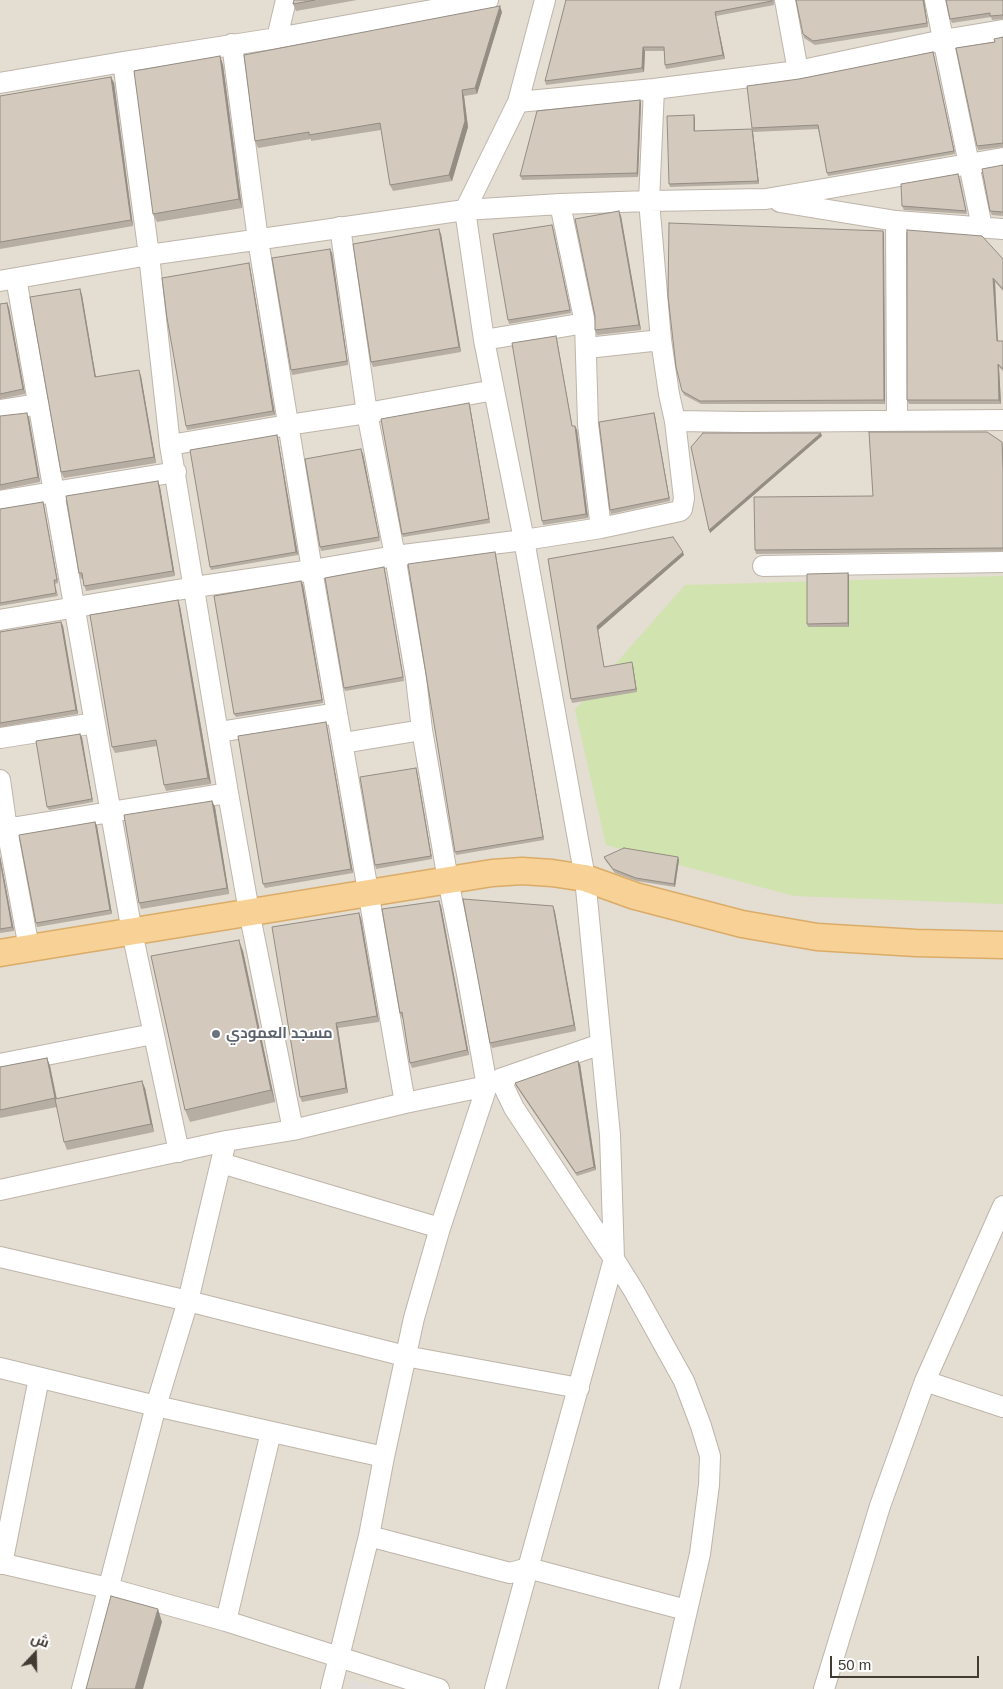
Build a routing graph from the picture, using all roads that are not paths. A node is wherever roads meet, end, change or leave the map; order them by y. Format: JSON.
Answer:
{"nodes":[{"id":1,"x":286,"y":0,"type":"edge"},
{"id":2,"x":488,"y":0,"type":"edge"},
{"id":3,"x":545,"y":0,"type":"edge"},
{"id":4,"x":785,"y":0,"type":"edge"},
{"id":5,"x":935,"y":0,"type":"edge"},
{"id":6,"x":1003,"y":30,"type":"edge"},
{"id":7,"x":277,"y":38,"type":"junction"},
{"id":8,"x":943,"y":40,"type":"junction"},
{"id":9,"x":232,"y":44,"type":"junction"},
{"id":10,"x":123,"y":62,"type":"junction"},
{"id":11,"x":798,"y":70,"type":"junction"},
{"id":12,"x":0,"y":83,"type":"edge"},
{"id":13,"x":654,"y":88,"type":"junction"},
{"id":14,"x":518,"y":102,"type":"junction"},
{"id":15,"x":1003,"y":158,"type":"edge"},
{"id":16,"x":969,"y":164,"type":"junction"},
{"id":17,"x":766,"y":199,"type":"junction"},
{"id":18,"x":649,"y":202,"type":"junction"},
{"id":19,"x":560,"y":204,"type":"junction"},
{"id":20,"x":465,"y":210,"type":"junction"},
{"id":21,"x":896,"y":221,"type":"junction"},
{"id":22,"x":340,"y":227,"type":"junction"},
{"id":23,"x":982,"y":227,"type":"junction"},
{"id":24,"x":1003,"y":229,"type":"edge"},
{"id":25,"x":258,"y":240,"type":"junction"},
{"id":26,"x":149,"y":255,"type":"junction"},
{"id":27,"x":8,"y":279,"type":"edge"},
{"id":28,"x":585,"y":323,"type":"junction"},
{"id":29,"x":484,"y":340,"type":"junction"},
{"id":30,"x":661,"y":340,"type":"junction"},
{"id":31,"x":586,"y":348,"type":"junction"},
{"id":32,"x":494,"y":390,"type":"junction"},
{"id":33,"x":39,"y":404,"type":"junction"},
{"id":34,"x":0,"y":410,"type":"edge"},
{"id":35,"x":366,"y":413,"type":"junction"},
{"id":36,"x":897,"y":420,"type":"junction"},
{"id":37,"x":1003,"y":420,"type":"edge"},
{"id":38,"x":675,"y":421,"type":"junction"},
{"id":39,"x":288,"y":425,"type":"junction"},
{"id":40,"x":170,"y":445,"type":"junction"},
{"id":41,"x":176,"y":472,"type":"junction"},
{"id":42,"x":54,"y":493,"type":"junction"},
{"id":43,"x":0,"y":501,"type":"edge"},
{"id":44,"x":601,"y":528,"type":"junction"},
{"id":45,"x":524,"y":540,"type":"junction"},
{"id":46,"x":395,"y":556,"type":"junction"},
{"id":47,"x":1003,"y":562,"type":"edge"},
{"id":48,"x":763,"y":566,"type":"dead end"},
{"id":49,"x":312,"y":570,"type":"junction"},
{"id":50,"x":195,"y":586,"type":"junction"},
{"id":51,"x":74,"y":606,"type":"junction"},
{"id":52,"x":0,"y":620,"type":"edge"},
{"id":53,"x":337,"y":713,"type":"junction"},
{"id":54,"x":95,"y":722,"type":"junction"},
{"id":55,"x":422,"y":730,"type":"junction"},
{"id":56,"x":218,"y":732,"type":"junction"},
{"id":57,"x":0,"y":738,"type":"edge"},
{"id":58,"x":343,"y":743,"type":"junction"},
{"id":59,"x":0,"y":780,"type":"edge"},
{"id":60,"x":228,"y":792,"type":"junction"},
{"id":61,"x":110,"y":812,"type":"junction"},
{"id":62,"x":3,"y":829,"type":"edge"},
{"id":63,"x":585,"y":878,"type":"junction"},
{"id":64,"x":448,"y":880,"type":"junction"},
{"id":65,"x":368,"y":893,"type":"junction"},
{"id":66,"x":250,"y":911,"type":"junction"},
{"id":67,"x":132,"y":932,"type":"junction"},
{"id":68,"x":1003,"y":945,"type":"edge"},
{"id":69,"x":29,"y":948,"type":"junction"},
{"id":70,"x":0,"y":953,"type":"edge"},
{"id":71,"x":152,"y":1034,"type":"junction"},
{"id":72,"x":601,"y":1044,"type":"junction"},
{"id":73,"x":0,"y":1064,"type":"edge"},
{"id":74,"x":493,"y":1083,"type":"junction"},
{"id":75,"x":406,"y":1103,"type":"junction"},
{"id":76,"x":293,"y":1130,"type":"junction"},
{"id":77,"x":226,"y":1141,"type":"junction"},
{"id":78,"x":179,"y":1152,"type":"junction"},
{"id":79,"x":221,"y":1162,"type":"junction"},
{"id":80,"x":0,"y":1190,"type":"edge"},
{"id":81,"x":1003,"y":1206,"type":"edge"},
{"id":82,"x":440,"y":1228,"type":"junction"},
{"id":83,"x":995,"y":1244,"type":"edge"},
{"id":84,"x":0,"y":1257,"type":"edge"},
{"id":85,"x":614,"y":1258,"type":"junction"},
{"id":86,"x":188,"y":1301,"type":"junction"},
{"id":87,"x":405,"y":1356,"type":"junction"},
{"id":88,"x":0,"y":1368,"type":"edge"},
{"id":89,"x":39,"y":1378,"type":"junction"},
{"id":90,"x":925,"y":1381,"type":"junction"},
{"id":91,"x":579,"y":1388,"type":"junction"},
{"id":92,"x":156,"y":1406,"type":"junction"},
{"id":93,"x":1003,"y":1407,"type":"edge"},
{"id":94,"x":271,"y":1432,"type":"junction"},
{"id":95,"x":384,"y":1457,"type":"junction"},
{"id":96,"x":369,"y":1536,"type":"junction"},
{"id":97,"x":1,"y":1564,"type":"edge"},
{"id":98,"x":528,"y":1568,"type":"junction"},
{"id":99,"x":108,"y":1588,"type":"junction"},
{"id":100,"x":686,"y":1610,"type":"junction"},
{"id":101,"x":226,"y":1621,"type":"junction"},
{"id":102,"x":340,"y":1657,"type":"junction"},
{"id":103,"x":82,"y":1689,"type":"edge"},
{"id":104,"x":332,"y":1689,"type":"edge"},
{"id":105,"x":438,"y":1689,"type":"edge"},
{"id":106,"x":495,"y":1689,"type":"edge"},
{"id":107,"x":669,"y":1689,"type":"edge"},
{"id":108,"x":824,"y":1689,"type":"edge"}],
"edges":[{"from":1,"to":7,"type":"street"},
{"from":2,"to":7,"type":"street"},
{"from":3,"to":14,"type":"street"},
{"from":4,"to":11,"type":"street"},
{"from":5,"to":8,"type":"street"},
{"from":6,"to":8,"type":"street"},
{"from":7,"to":9,"type":"street"},
{"from":8,"to":11,"type":"street"},
{"from":8,"to":16,"type":"street"},
{"from":9,"to":10,"type":"street"},
{"from":9,"to":25,"type":"street"},
{"from":10,"to":12,"type":"street"},
{"from":10,"to":26,"type":"street"},
{"from":11,"to":13,"type":"street"},
{"from":13,"to":14,"type":"street"},
{"from":13,"to":18,"type":"street"},
{"from":14,"to":20,"type":"street"},
{"from":15,"to":16,"type":"street"},
{"from":16,"to":17,"type":"street"},
{"from":16,"to":23,"type":"street"},
{"from":17,"to":18,"type":"street"},
{"from":17,"to":21,"type":"street"},
{"from":18,"to":19,"type":"street"},
{"from":18,"to":30,"type":"street"},
{"from":19,"to":20,"type":"street"},
{"from":19,"to":28,"type":"street"},
{"from":20,"to":22,"type":"street"},
{"from":20,"to":29,"type":"street"},
{"from":21,"to":23,"type":"street"},
{"from":21,"to":36,"type":"street"},
{"from":22,"to":25,"type":"street"},
{"from":22,"to":35,"type":"street"},
{"from":23,"to":24,"type":"street"},
{"from":25,"to":26,"type":"street"},
{"from":25,"to":39,"type":"street"},
{"from":26,"to":27,"type":"street"},
{"from":26,"to":40,"type":"street"},
{"from":27,"to":33,"type":"street"},
{"from":28,"to":29,"type":"street"},
{"from":28,"to":31,"type":"street"},
{"from":29,"to":32,"type":"street"},
{"from":30,"to":31,"type":"street"},
{"from":30,"to":38,"type":"street"},
{"from":31,"to":44,"type":"street"},
{"from":32,"to":35,"type":"street"},
{"from":32,"to":45,"type":"street"},
{"from":33,"to":34,"type":"street"},
{"from":33,"to":42,"type":"street"},
{"from":35,"to":39,"type":"street"},
{"from":35,"to":46,"type":"street"},
{"from":36,"to":37,"type":"street"},
{"from":36,"to":38,"type":"street"},
{"from":38,"to":44,"type":"street"},
{"from":39,"to":40,"type":"street"},
{"from":39,"to":49,"type":"street"},
{"from":40,"to":41,"type":"street"},
{"from":41,"to":42,"type":"street"},
{"from":41,"to":50,"type":"street"},
{"from":42,"to":43,"type":"street"},
{"from":42,"to":51,"type":"street"},
{"from":44,"to":45,"type":"street"},
{"from":45,"to":46,"type":"street"},
{"from":45,"to":63,"type":"street"},
{"from":46,"to":49,"type":"street"},
{"from":46,"to":55,"type":"street"},
{"from":47,"to":48,"type":"street"},
{"from":49,"to":50,"type":"street"},
{"from":49,"to":53,"type":"street"},
{"from":50,"to":51,"type":"street"},
{"from":50,"to":56,"type":"street"},
{"from":51,"to":52,"type":"street"},
{"from":51,"to":54,"type":"street"},
{"from":53,"to":56,"type":"street"},
{"from":53,"to":58,"type":"street"},
{"from":54,"to":57,"type":"street"},
{"from":54,"to":61,"type":"street"},
{"from":55,"to":58,"type":"street"},
{"from":55,"to":64,"type":"street"},
{"from":56,"to":60,"type":"street"},
{"from":58,"to":65,"type":"street"},
{"from":59,"to":62,"type":"street"},
{"from":60,"to":61,"type":"street"},
{"from":60,"to":66,"type":"street"},
{"from":61,"to":62,"type":"street"},
{"from":61,"to":67,"type":"street"},
{"from":62,"to":69,"type":"street"},
{"from":63,"to":64,"type":"main road"},
{"from":63,"to":68,"type":"main road"},
{"from":63,"to":72,"type":"street"},
{"from":64,"to":65,"type":"main road"},
{"from":64,"to":74,"type":"street"},
{"from":65,"to":66,"type":"main road"},
{"from":65,"to":75,"type":"street"},
{"from":66,"to":67,"type":"main road"},
{"from":66,"to":76,"type":"street"},
{"from":67,"to":69,"type":"main road"},
{"from":67,"to":71,"type":"street"},
{"from":69,"to":70,"type":"main road"},
{"from":71,"to":73,"type":"street"},
{"from":71,"to":78,"type":"street"},
{"from":72,"to":74,"type":"street"},
{"from":72,"to":85,"type":"street"},
{"from":74,"to":75,"type":"street"},
{"from":74,"to":82,"type":"street"},
{"from":74,"to":85,"type":"street"},
{"from":75,"to":76,"type":"street"},
{"from":76,"to":77,"type":"street"},
{"from":77,"to":78,"type":"street"},
{"from":77,"to":79,"type":"street"},
{"from":78,"to":80,"type":"street"},
{"from":79,"to":82,"type":"street"},
{"from":79,"to":86,"type":"street"},
{"from":81,"to":83,"type":"street"},
{"from":82,"to":87,"type":"street"},
{"from":83,"to":90,"type":"street"},
{"from":84,"to":86,"type":"street"},
{"from":85,"to":91,"type":"street"},
{"from":85,"to":100,"type":"street"},
{"from":86,"to":87,"type":"street"},
{"from":86,"to":92,"type":"street"},
{"from":87,"to":91,"type":"street"},
{"from":87,"to":95,"type":"street"},
{"from":88,"to":89,"type":"street"},
{"from":89,"to":92,"type":"street"},
{"from":89,"to":97,"type":"street"},
{"from":90,"to":93,"type":"street"},
{"from":90,"to":108,"type":"street"},
{"from":91,"to":98,"type":"street"},
{"from":92,"to":94,"type":"street"},
{"from":92,"to":99,"type":"street"},
{"from":94,"to":95,"type":"street"},
{"from":94,"to":101,"type":"street"},
{"from":95,"to":96,"type":"street"},
{"from":96,"to":98,"type":"street"},
{"from":96,"to":102,"type":"street"},
{"from":97,"to":99,"type":"street"},
{"from":98,"to":100,"type":"street"},
{"from":98,"to":106,"type":"street"},
{"from":99,"to":101,"type":"street"},
{"from":99,"to":103,"type":"street"},
{"from":100,"to":107,"type":"street"},
{"from":101,"to":102,"type":"street"},
{"from":102,"to":104,"type":"street"},
{"from":102,"to":105,"type":"street"}]}
